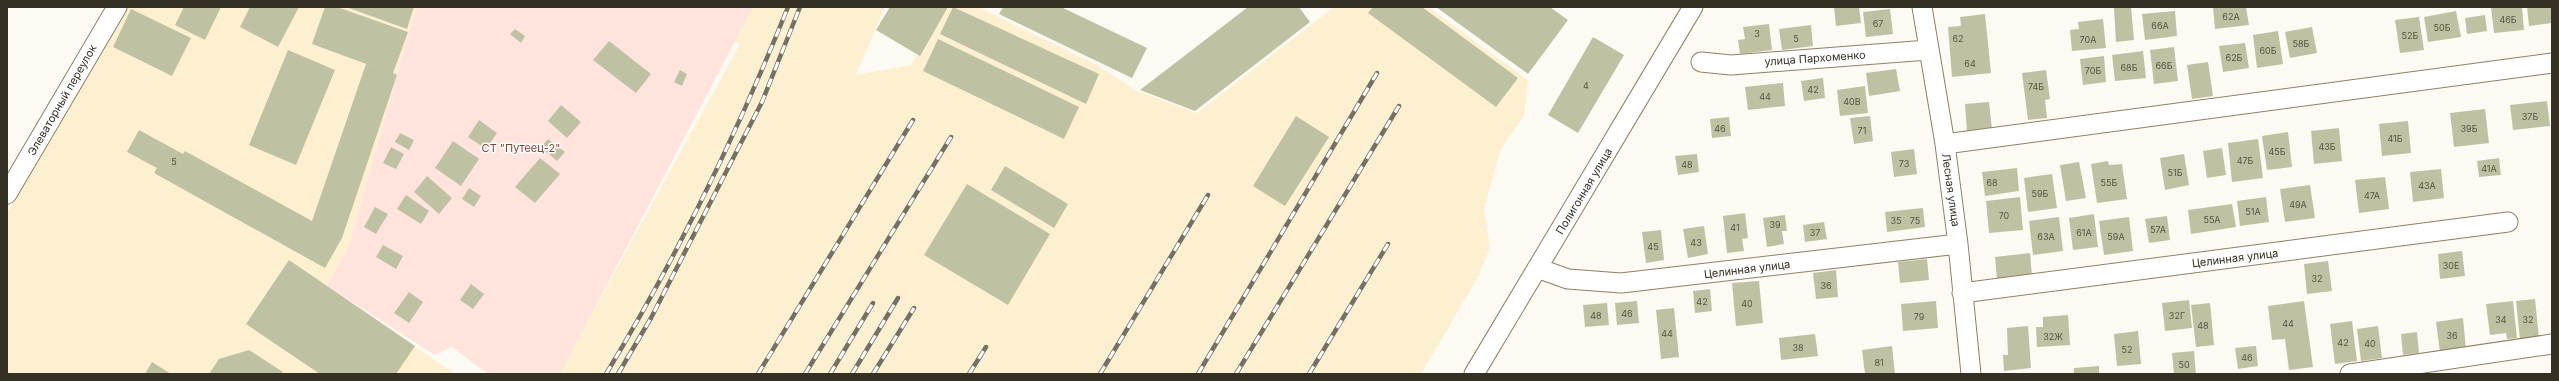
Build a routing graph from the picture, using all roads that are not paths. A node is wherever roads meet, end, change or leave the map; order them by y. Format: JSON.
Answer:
{"nodes":[{"id":1,"x":117,"y":7,"type":"edge"},
{"id":2,"x":1693,"y":7,"type":"edge"},
{"id":3,"x":1922,"y":7,"type":"edge"},
{"id":4,"x":1928,"y":50,"type":"junction"},
{"id":5,"x":1702,"y":62,"type":"dead end"},
{"id":6,"x":2552,"y":63,"type":"edge"},
{"id":7,"x":1945,"y":144,"type":"junction"},
{"id":8,"x":7,"y":194,"type":"edge"},
{"id":9,"x":2508,"y":222,"type":"dead end"},
{"id":10,"x":1958,"y":244,"type":"junction"},
{"id":11,"x":1537,"y":268,"type":"junction"},
{"id":12,"x":1962,"y":293,"type":"junction"},
{"id":13,"x":2552,"y":344,"type":"edge"},
{"id":14,"x":1474,"y":374,"type":"edge"},
{"id":15,"x":1971,"y":374,"type":"edge"},
{"id":16,"x":2350,"y":374,"type":"edge"}],
"edges":[{"from":1,"to":8,"type":"street","name":"Элеваторный переулок"},
{"from":2,"to":11,"type":"street","name":"Полигонная улица"},
{"from":3,"to":4,"type":"street","name":"Лесная улица"},
{"from":4,"to":5,"type":"street","name":"улица Пархоменко"},
{"from":4,"to":7,"type":"street","name":"Лесная улица"},
{"from":6,"to":7,"type":"street"},
{"from":7,"to":10,"type":"street","name":"Лесная улица"},
{"from":9,"to":12,"type":"street","name":"Целинная улица"},
{"from":10,"to":11,"type":"street","name":"Целинная улица"},
{"from":10,"to":12,"type":"street","name":"Лесная улица"},
{"from":11,"to":14,"type":"street","name":"Полигонная улица"},
{"from":12,"to":15,"type":"street","name":"Лесная улица"},
{"from":13,"to":16,"type":"street"}]}
